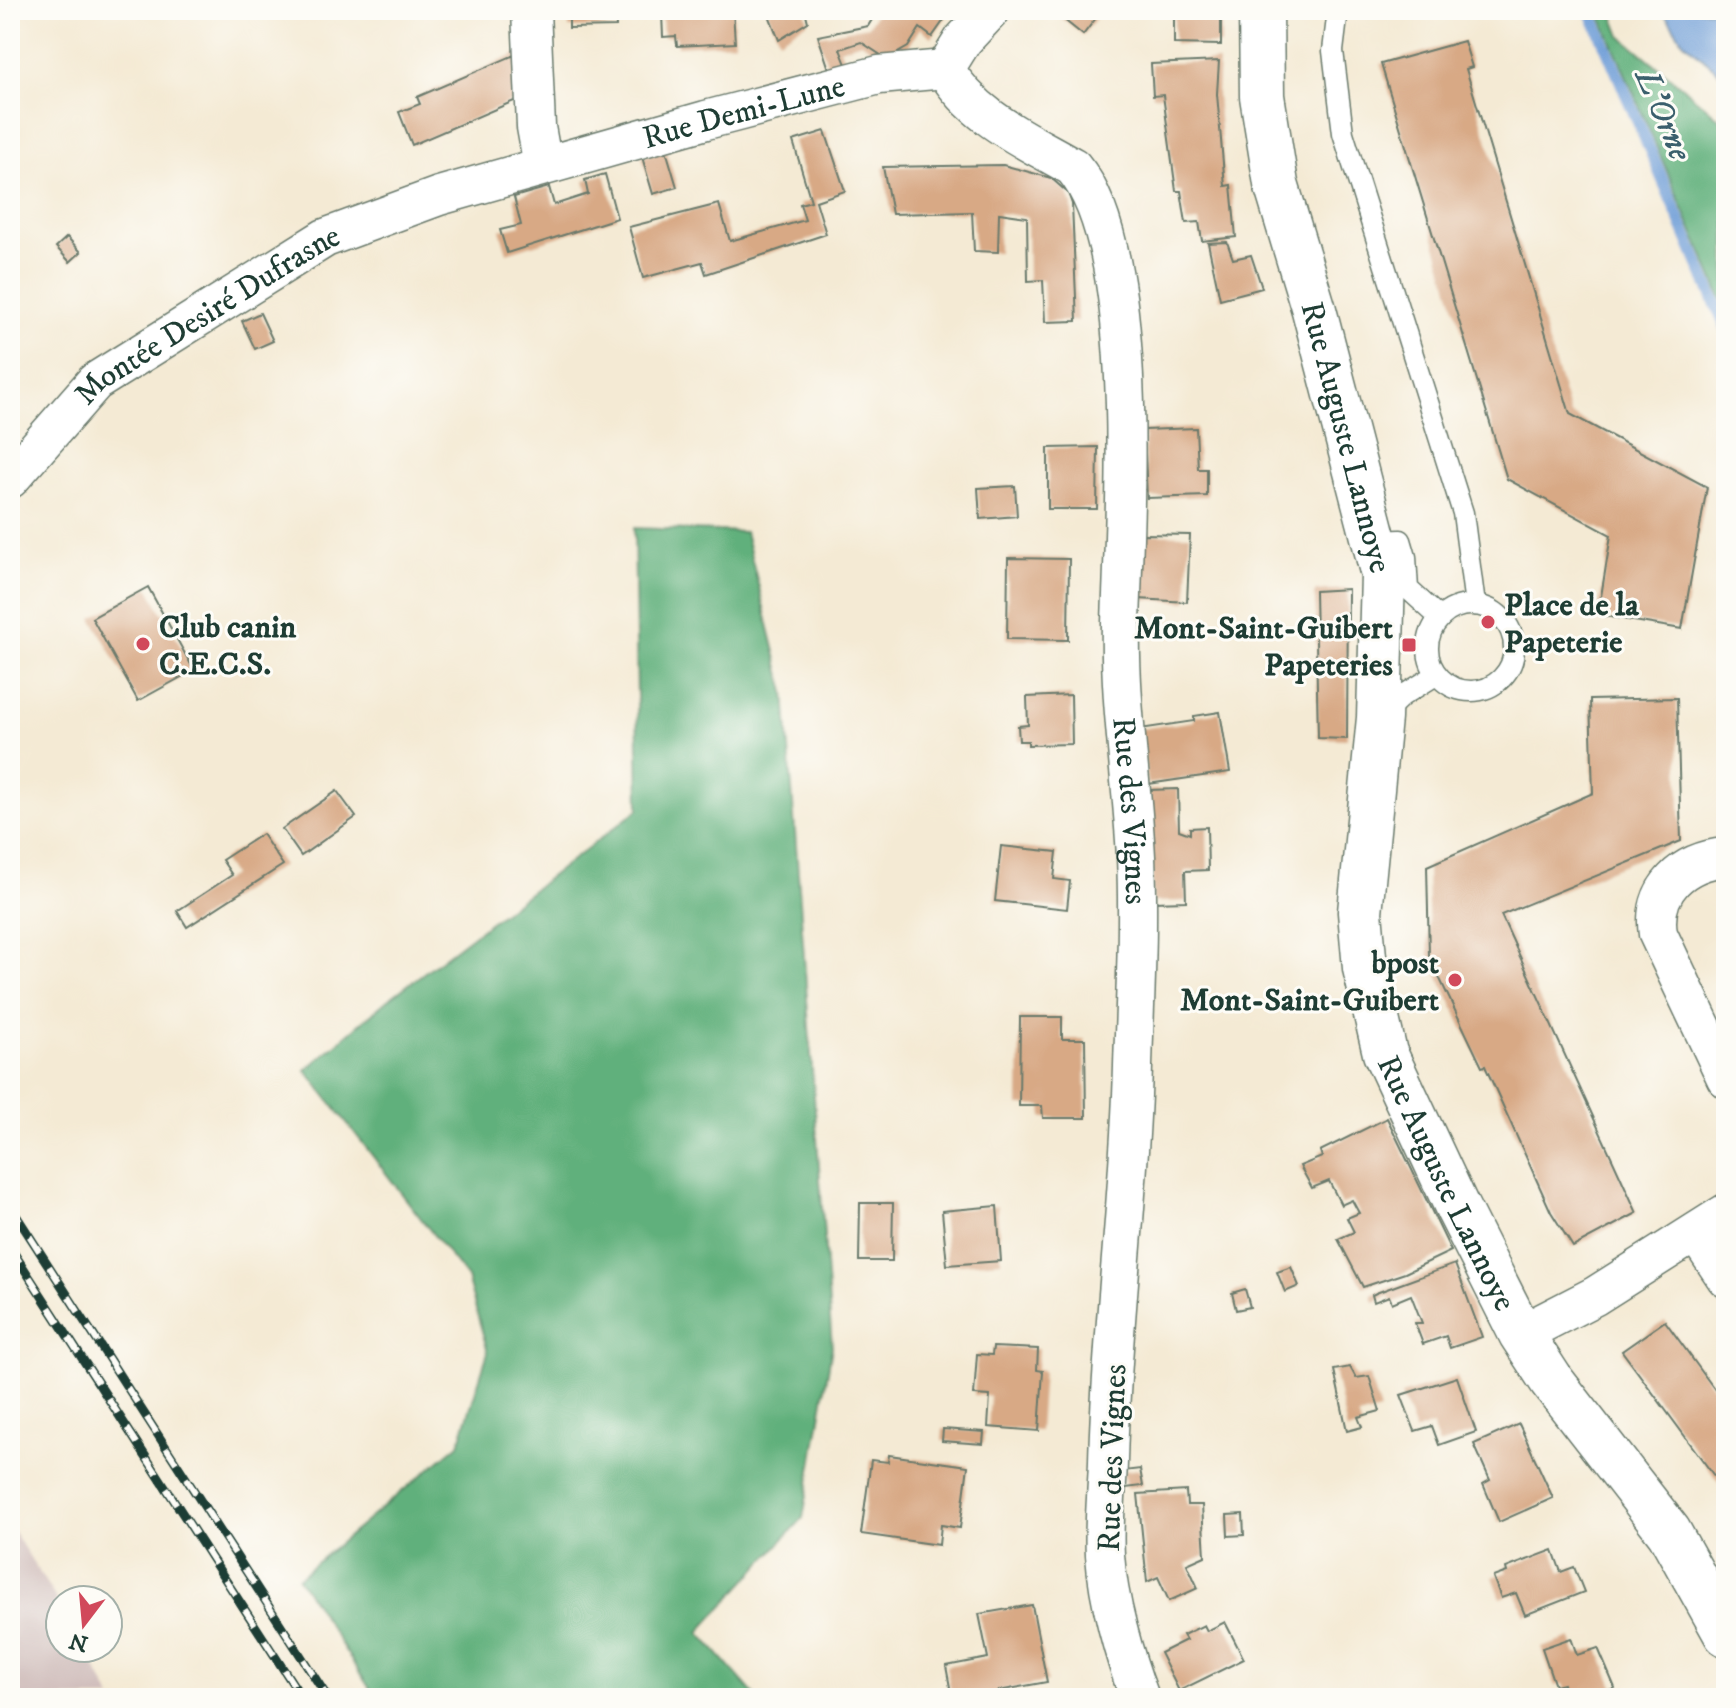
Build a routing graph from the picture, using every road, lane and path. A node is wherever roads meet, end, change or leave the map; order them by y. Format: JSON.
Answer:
{"nodes":[{"id":1,"x":531,"y":10,"type":"edge"},
{"id":2,"x":991,"y":10,"type":"edge"},
{"id":3,"x":1261,"y":10,"type":"edge"},
{"id":4,"x":1338,"y":10,"type":"edge"},
{"id":5,"x":945,"y":69,"type":"junction"},
{"id":6,"x":543,"y":166,"type":"junction"},
{"id":7,"x":439,"y":196,"type":"joint"},
{"id":8,"x":10,"y":479,"type":"edge"},
{"id":9,"x":1374,"y":541,"type":"junction"},
{"id":10,"x":1475,"y":605,"type":"junction"},
{"id":11,"x":1440,"y":618,"type":"junction"},
{"id":12,"x":1436,"y":675,"type":"junction"},
{"id":13,"x":1379,"y":718,"type":"junction"},
{"id":14,"x":1726,"y":857,"type":"edge"},
{"id":15,"x":1726,"y":1078,"type":"edge"},
{"id":16,"x":1711,"y":1223,"type":"edge"},
{"id":17,"x":1726,"y":1278,"type":"edge"},
{"id":18,"x":1521,"y":1334,"type":"junction"},
{"id":19,"x":1726,"y":1634,"type":"edge"},
{"id":20,"x":1140,"y":1698,"type":"edge"}],
"edges":[{"from":1,"to":6,"type":"street"},
{"from":2,"to":5,"type":"street"},
{"from":3,"to":9,"type":"street","name":"Rue Auguste Lannoye"},
{"from":4,"to":10,"type":"lane"},
{"from":5,"to":6,"type":"street","name":"Rue Demi-Lune"},
{"from":5,"to":20,"type":"street","name":"Rue des Vignes"},
{"from":6,"to":7,"type":"street","name":"Rue Demi-Lune"},
{"from":7,"to":8,"type":"street","name":"Montée Desiré Dufrasne"},
{"from":9,"to":11,"type":"lane"},
{"from":9,"to":13,"type":"street","name":"Rue Auguste Lannoye"},
{"from":10,"to":11,"type":"lane"},
{"from":10,"to":12,"type":"lane"},
{"from":11,"to":12,"type":"lane"},
{"from":12,"to":13,"type":"lane"},
{"from":13,"to":18,"type":"street","name":"Rue Auguste Lannoye"},
{"from":14,"to":15,"type":"street"},
{"from":16,"to":17,"type":"street"},
{"from":16,"to":18,"type":"street"},
{"from":18,"to":19,"type":"street","name":"Rue Auguste Lannoye"}]}
